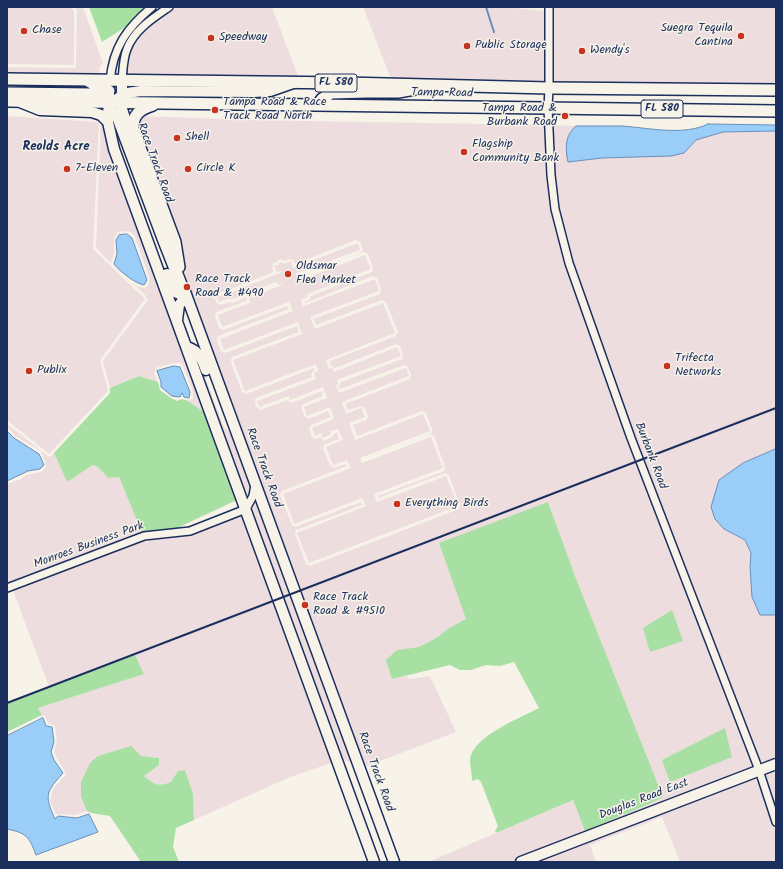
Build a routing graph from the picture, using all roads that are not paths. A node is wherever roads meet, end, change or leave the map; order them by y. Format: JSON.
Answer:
{"nodes":[{"id":1,"x":152,"y":7,"type":"edge"},
{"id":2,"x":169,"y":7,"type":"edge"},
{"id":3,"x":549,"y":7,"type":"edge"},
{"id":4,"x":161,"y":9,"type":"edge"},
{"id":5,"x":7,"y":79,"type":"edge"},
{"id":6,"x":122,"y":81,"type":"junction"},
{"id":7,"x":294,"y":82,"type":"junction"},
{"id":8,"x":431,"y":85,"type":"junction"},
{"id":9,"x":549,"y":88,"type":"junction"},
{"id":10,"x":776,"y":90,"type":"edge"},
{"id":11,"x":7,"y":92,"type":"edge"},
{"id":12,"x":112,"y":97,"type":"junction"},
{"id":13,"x":12,"y":102,"type":"edge"},
{"id":14,"x":162,"y":103,"type":"junction"},
{"id":15,"x":318,"y":105,"type":"junction"},
{"id":16,"x":548,"y":108,"type":"junction"},
{"id":17,"x":776,"y":111,"type":"edge"},
{"id":18,"x":108,"y":122,"type":"junction"},
{"id":19,"x":121,"y":168,"type":"junction"},
{"id":20,"x":179,"y":267,"type":"junction"},
{"id":21,"x":186,"y":297,"type":"junction"},
{"id":22,"x":177,"y":322,"type":"junction"},
{"id":23,"x":197,"y":325,"type":"junction"},
{"id":24,"x":186,"y":347,"type":"junction"},
{"id":25,"x":238,"y":438,"type":"junction"},
{"id":26,"x":243,"y":452,"type":"junction"},
{"id":27,"x":231,"y":469,"type":"junction"},
{"id":28,"x":255,"y":485,"type":"junction"},
{"id":29,"x":246,"y":509,"type":"junction"},
{"id":30,"x":7,"y":588,"type":"edge"},
{"id":31,"x":776,"y":764,"type":"edge"},
{"id":32,"x":759,"y":770,"type":"junction"},
{"id":33,"x":776,"y":822,"type":"edge"},
{"id":34,"x":374,"y":862,"type":"edge"},
{"id":35,"x":394,"y":862,"type":"edge"},
{"id":36,"x":521,"y":862,"type":"edge"}],
"edges":[{"from":1,"to":12,"type":"street"},
{"from":2,"to":4,"type":"street"},
{"from":3,"to":9,"type":"street","name":"Burbank Road"},
{"from":4,"to":6,"type":"street"},
{"from":5,"to":12,"type":"main road","number":"FL 580"},
{"from":6,"to":7,"type":"main road","name":"Tampa Road","number":"FL 580"},
{"from":6,"to":12,"type":"main road","number":"FL 580"},
{"from":7,"to":8,"type":"main road","name":"Tampa Road","number":"FL 580"},
{"from":7,"to":12,"type":"main road"},
{"from":8,"to":9,"type":"main road","name":"Tampa Road","number":"FL 580"},
{"from":8,"to":15,"type":"main road"},
{"from":9,"to":10,"type":"main road","name":"Tampa Road","number":"FL 580"},
{"from":9,"to":16,"type":"street","name":"Burbank Road"},
{"from":11,"to":12,"type":"main road"},
{"from":12,"to":13,"type":"main road","number":"FL 580"},
{"from":12,"to":14,"type":"main road","name":"Tampa Road","number":"FL 580"},
{"from":12,"to":18,"type":"main road"},
{"from":12,"to":20,"type":"main road","name":"Race Track Road"},
{"from":12,"to":21,"type":"main road"},
{"from":13,"to":18,"type":"main road"},
{"from":14,"to":15,"type":"main road","name":"Tampa Road","number":"FL 580"},
{"from":14,"to":20,"type":"main road"},
{"from":15,"to":16,"type":"main road","name":"Tampa Road","number":"FL 580"},
{"from":16,"to":17,"type":"main road","name":"Tampa Road","number":"FL 580"},
{"from":16,"to":32,"type":"street","name":"Burbank Road"},
{"from":18,"to":19,"type":"main road"},
{"from":19,"to":21,"type":"main road"},
{"from":19,"to":22,"type":"main road"},
{"from":20,"to":21,"type":"main road","name":"Race Track Road"},
{"from":21,"to":22,"type":"main road"},
{"from":21,"to":23,"type":"main road","name":"Race Track Road"},
{"from":22,"to":24,"type":"main road"},
{"from":23,"to":24,"type":"main road"},
{"from":23,"to":25,"type":"main road","name":"Race Track Road"},
{"from":24,"to":25,"type":"main road"},
{"from":24,"to":27,"type":"main road"},
{"from":25,"to":26,"type":"main road","name":"Race Track Road"},
{"from":26,"to":27,"type":"main road"},
{"from":26,"to":28,"type":"main road","name":"Race Track Road"},
{"from":27,"to":29,"type":"main road"},
{"from":28,"to":29,"type":"street"},
{"from":28,"to":35,"type":"main road","name":"Race Track Road"},
{"from":29,"to":30,"type":"street","name":"Monroes Business Park"},
{"from":29,"to":34,"type":"main road"},
{"from":31,"to":32,"type":"main road","name":"Douglas Road East"},
{"from":32,"to":33,"type":"street","name":"Burbank Road"},
{"from":32,"to":36,"type":"main road","name":"Douglas Road East"}]}
